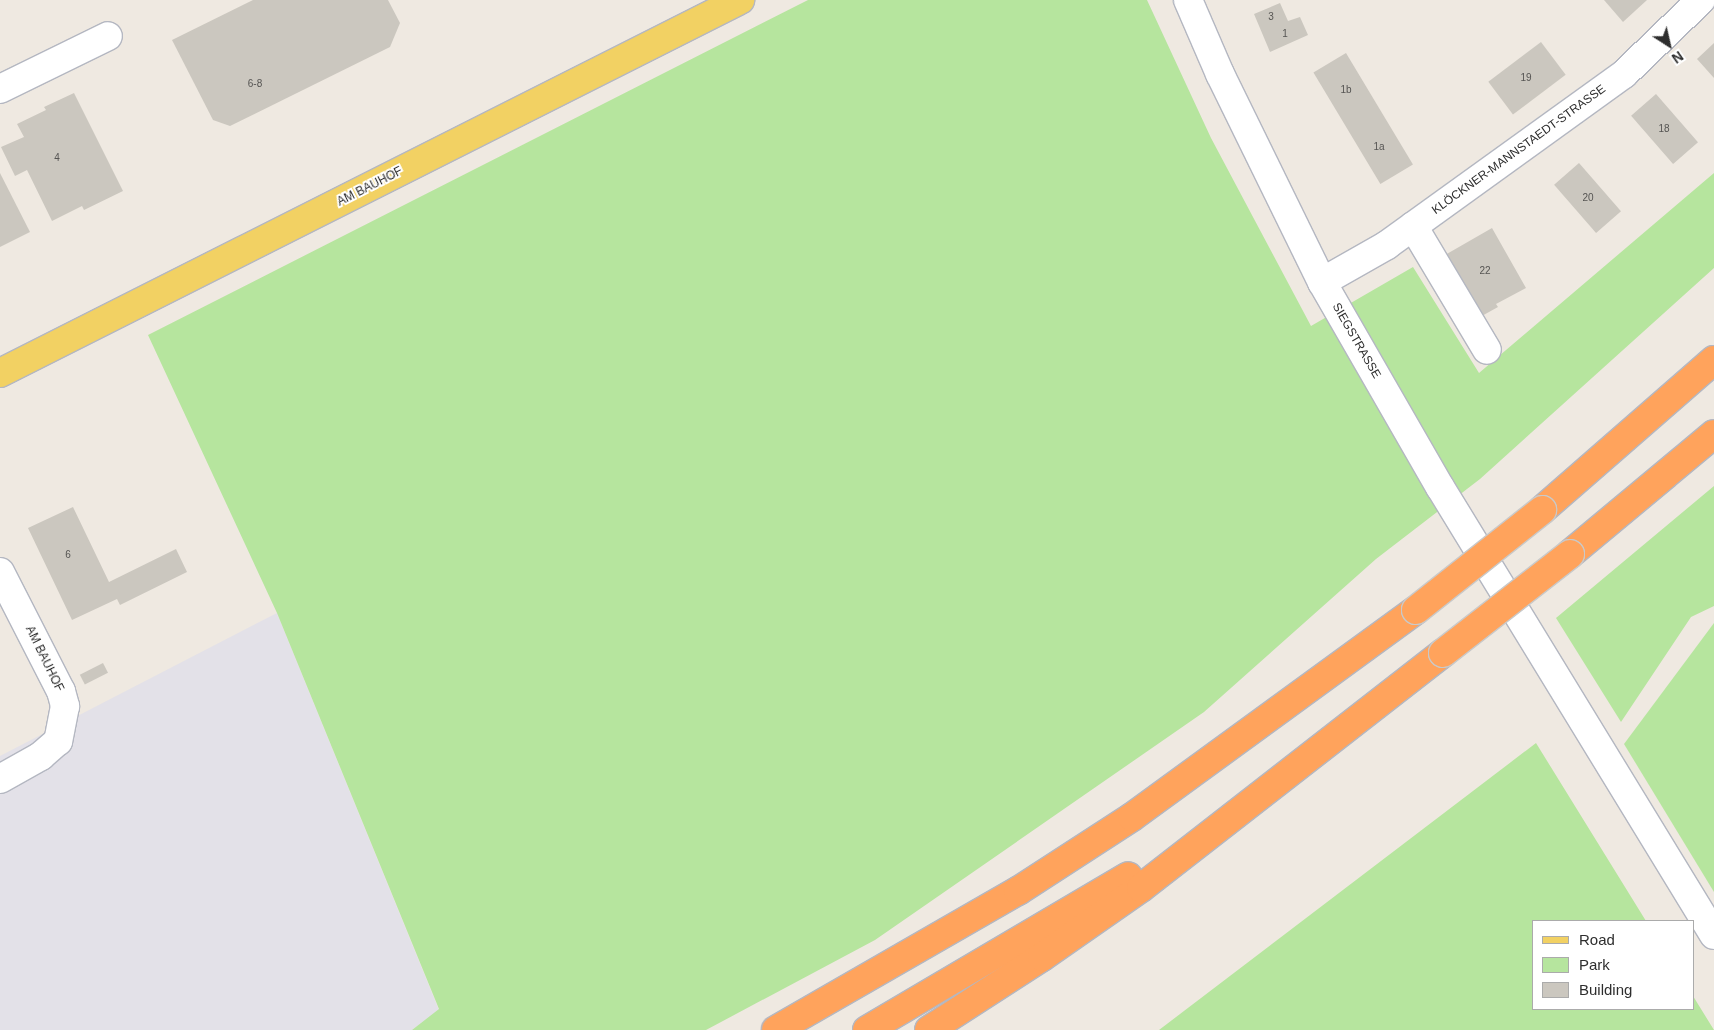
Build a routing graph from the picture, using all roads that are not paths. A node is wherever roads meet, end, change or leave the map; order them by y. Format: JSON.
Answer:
{"nodes":[{"id":1,"x":740,"y":0,"type":"edge"},
{"id":2,"x":1188,"y":0,"type":"edge"},
{"id":3,"x":1701,"y":0,"type":"edge"},
{"id":4,"x":108,"y":36,"type":"dead end"},
{"id":5,"x":0,"y":89,"type":"edge"},
{"id":6,"x":1413,"y":226,"type":"junction"},
{"id":7,"x":1322,"y":282,"type":"junction"},
{"id":8,"x":1487,"y":350,"type":"dead end"},
{"id":9,"x":1714,"y":360,"type":"edge"},
{"id":10,"x":0,"y":373,"type":"edge"},
{"id":11,"x":1714,"y":434,"type":"edge"},
{"id":12,"x":0,"y":572,"type":"edge"},
{"id":13,"x":1296,"y":766,"type":"junction"},
{"id":14,"x":0,"y":779,"type":"edge"},
{"id":15,"x":1714,"y":935,"type":"edge"},
{"id":16,"x":776,"y":1030,"type":"edge"},
{"id":17,"x":866,"y":1030,"type":"edge"},
{"id":18,"x":929,"y":1030,"type":"edge"}],
"edges":[{"from":1,"to":10,"type":"main road","name":"AM BAUHOF"},
{"from":2,"to":7,"type":"street","name":"SIEGSTRASSE"},
{"from":3,"to":6,"type":"street","name":"KLÖCKNER-MANNSTAEDT-STRASSE"},
{"from":4,"to":5,"type":"street"},
{"from":6,"to":7,"type":"street","name":"KLÖCKNER-MANNSTAEDT-STRASSE"},
{"from":6,"to":8,"type":"street"},
{"from":7,"to":15,"type":"street","name":"SIEGSTRASSE"},
{"from":9,"to":16,"type":"highway","bridge":true},
{"from":11,"to":13,"type":"highway","bridge":true},
{"from":12,"to":14,"type":"street","name":"AM BAUHOF"},
{"from":13,"to":17,"type":"highway"},
{"from":13,"to":18,"type":"highway"}]}
